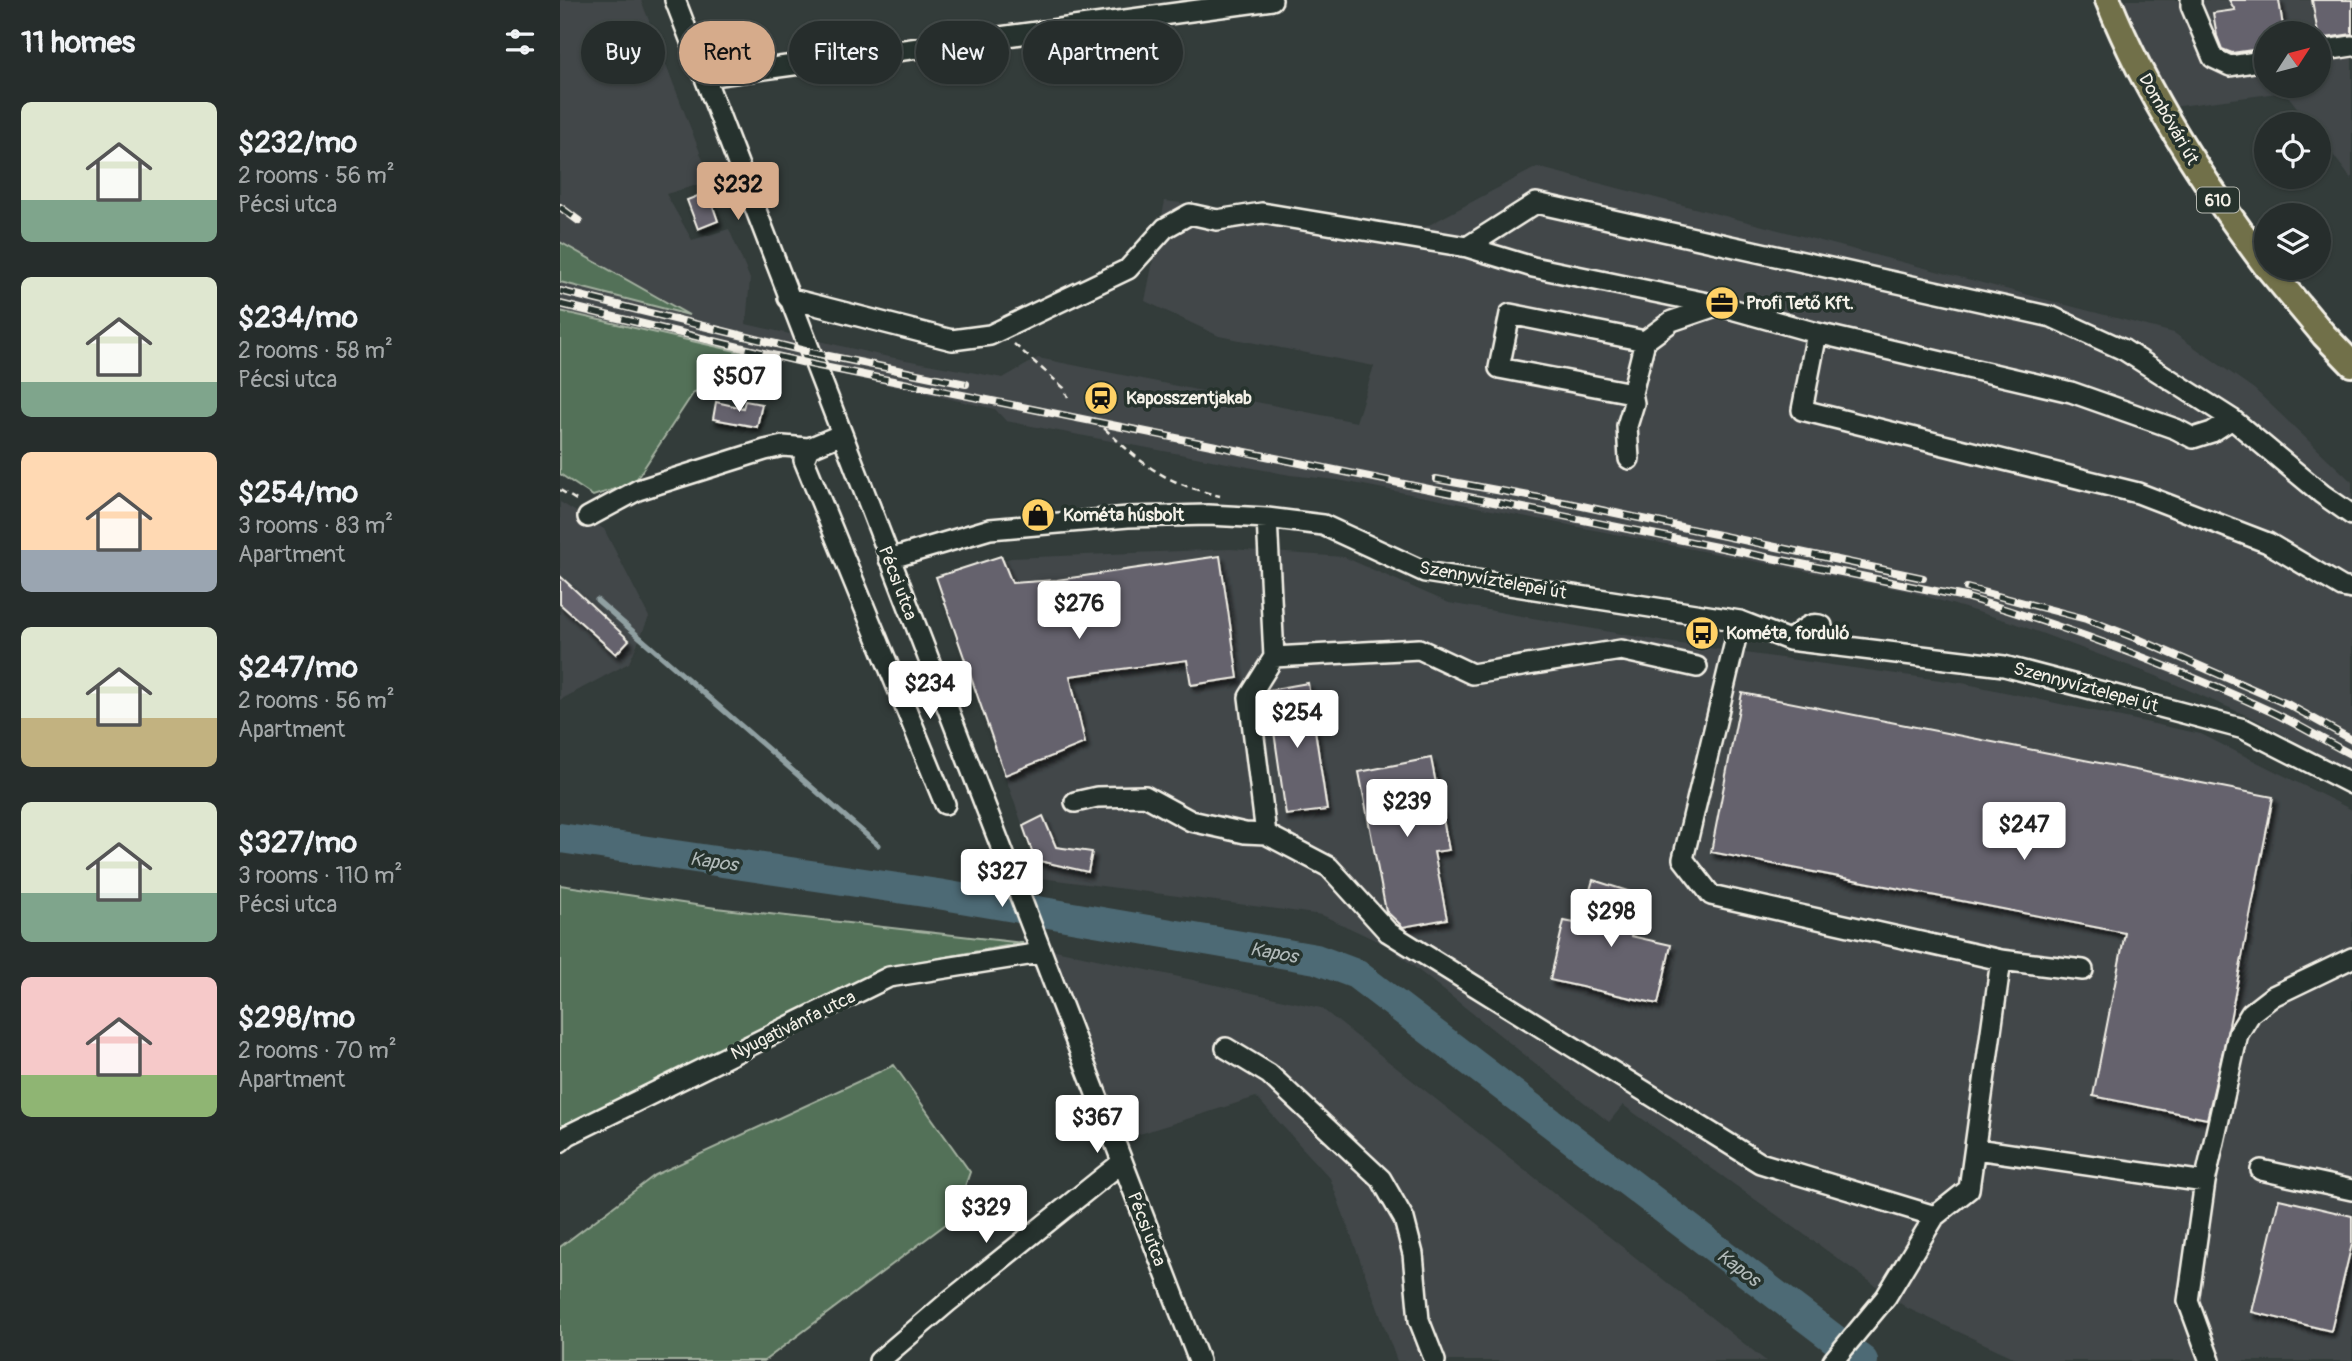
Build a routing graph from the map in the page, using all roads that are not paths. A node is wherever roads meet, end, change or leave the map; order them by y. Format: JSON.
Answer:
{"nodes":[{"id":1,"x":674,"y":0,"type":"edge"},
{"id":2,"x":1272,"y":0,"type":"edge"},
{"id":3,"x":2108,"y":0,"type":"edge"},
{"id":4,"x":2191,"y":0,"type":"edge"},
{"id":5,"x":682,"y":21,"type":"edge"},
{"id":6,"x":2352,"y":46,"type":"edge"},
{"id":7,"x":2331,"y":49,"type":"edge"},
{"id":8,"x":2254,"y":62,"type":"edge"},
{"id":9,"x":775,"y":67,"type":"edge"},
{"id":10,"x":708,"y":84,"type":"edge"},
{"id":11,"x":1467,"y":247,"type":"junction"},
{"id":12,"x":2254,"y":250,"type":"edge"},
{"id":13,"x":2278,"y":280,"type":"edge"},
{"id":14,"x":789,"y":298,"type":"junction"},
{"id":15,"x":1717,"y":305,"type":"junction"},
{"id":16,"x":1817,"y":333,"type":"junction"},
{"id":17,"x":1645,"y":341,"type":"junction"},
{"id":18,"x":2352,"y":364,"type":"edge"},
{"id":19,"x":1632,"y":393,"type":"junction"},
{"id":20,"x":2232,"y":419,"type":"junction"},
{"id":21,"x":840,"y":435,"type":"junction"},
{"id":22,"x":808,"y":449,"type":"junction"},
{"id":23,"x":1629,"y":459,"type":"dead end"},
{"id":24,"x":2352,"y":515,"type":"edge"},
{"id":25,"x":589,"y":517,"type":"dead end"},
{"id":26,"x":1267,"y":518,"type":"junction"},
{"id":27,"x":889,"y":559,"type":"junction"},
{"id":28,"x":2352,"y":589,"type":"edge"},
{"id":29,"x":1740,"y":621,"type":"junction"},
{"id":30,"x":1274,"y":657,"type":"junction"},
{"id":31,"x":1697,"y":667,"type":"dead end"},
{"id":32,"x":2352,"y":784,"type":"edge"},
{"id":33,"x":1074,"y":802,"type":"dead end"},
{"id":34,"x":945,"y":804,"type":"dead end"},
{"id":35,"x":1266,"y":834,"type":"junction"},
{"id":36,"x":1037,"y":944,"type":"junction"},
{"id":37,"x":2352,"y":958,"type":"edge"},
{"id":38,"x":2001,"y":960,"type":"junction"},
{"id":39,"x":2083,"y":970,"type":"dead end"},
{"id":40,"x":1226,"y":1048,"type":"dead end"},
{"id":41,"x":560,"y":1142,"type":"edge"},
{"id":42,"x":1976,"y":1149,"type":"junction"},
{"id":43,"x":1121,"y":1163,"type":"junction"},
{"id":44,"x":2261,"y":1170,"type":"dead end"},
{"id":45,"x":2204,"y":1182,"type":"junction"},
{"id":46,"x":2352,"y":1190,"type":"edge"},
{"id":47,"x":1935,"y":1216,"type":"junction"},
{"id":48,"x":879,"y":1361,"type":"edge"},
{"id":49,"x":1199,"y":1361,"type":"edge"},
{"id":50,"x":1435,"y":1361,"type":"edge"},
{"id":51,"x":1833,"y":1361,"type":"edge"},
{"id":52,"x":2210,"y":1361,"type":"edge"}],
"edges":[{"from":1,"to":5,"type":"street","name":"Pécsi utca"},
{"from":2,"to":9,"type":"street"},
{"from":3,"to":12,"type":"main road","name":"Dombóvári út","number":"610"},
{"from":4,"to":8,"type":"street"},
{"from":6,"to":7,"type":"street"},
{"from":10,"to":14,"type":"street","name":"Pécsi utca"},
{"from":11,"to":14,"type":"street"},
{"from":11,"to":15,"type":"street"},
{"from":11,"to":20,"type":"street"},
{"from":13,"to":18,"type":"main road","name":"Dombóvári út","number":"610"},
{"from":14,"to":21,"type":"street","name":"Pécsi utca"},
{"from":15,"to":16,"type":"street"},
{"from":15,"to":17,"type":"street"},
{"from":16,"to":20,"type":"street"},
{"from":16,"to":28,"type":"street"},
{"from":17,"to":19,"type":"street"},
{"from":17,"to":19,"type":"street"},
{"from":19,"to":23,"type":"street"},
{"from":20,"to":24,"type":"street"},
{"from":21,"to":22,"type":"street"},
{"from":21,"to":27,"type":"street","name":"Pécsi utca"},
{"from":22,"to":25,"type":"street"},
{"from":22,"to":34,"type":"street"},
{"from":26,"to":27,"type":"street","name":"Szennyvíztelepei út"},
{"from":26,"to":29,"type":"street","name":"Szennyvíztelepei út"},
{"from":26,"to":30,"type":"street"},
{"from":27,"to":36,"type":"street","name":"Pécsi utca"},
{"from":29,"to":32,"type":"street","name":"Szennyvíztelepei út"},
{"from":29,"to":38,"type":"street"},
{"from":30,"to":31,"type":"street"},
{"from":30,"to":35,"type":"street"},
{"from":33,"to":35,"type":"street"},
{"from":35,"to":47,"type":"street"},
{"from":36,"to":41,"type":"street","name":"Nyugativánfa utca"},
{"from":36,"to":43,"type":"street","name":"Pécsi utca"},
{"from":37,"to":45,"type":"street"},
{"from":38,"to":39,"type":"street"},
{"from":38,"to":42,"type":"street"},
{"from":40,"to":50,"type":"street"},
{"from":42,"to":45,"type":"street"},
{"from":42,"to":47,"type":"street"},
{"from":43,"to":48,"type":"street"},
{"from":43,"to":49,"type":"street","name":"Pécsi utca"},
{"from":44,"to":46,"type":"street"},
{"from":45,"to":52,"type":"street"},
{"from":47,"to":51,"type":"street"}]}
